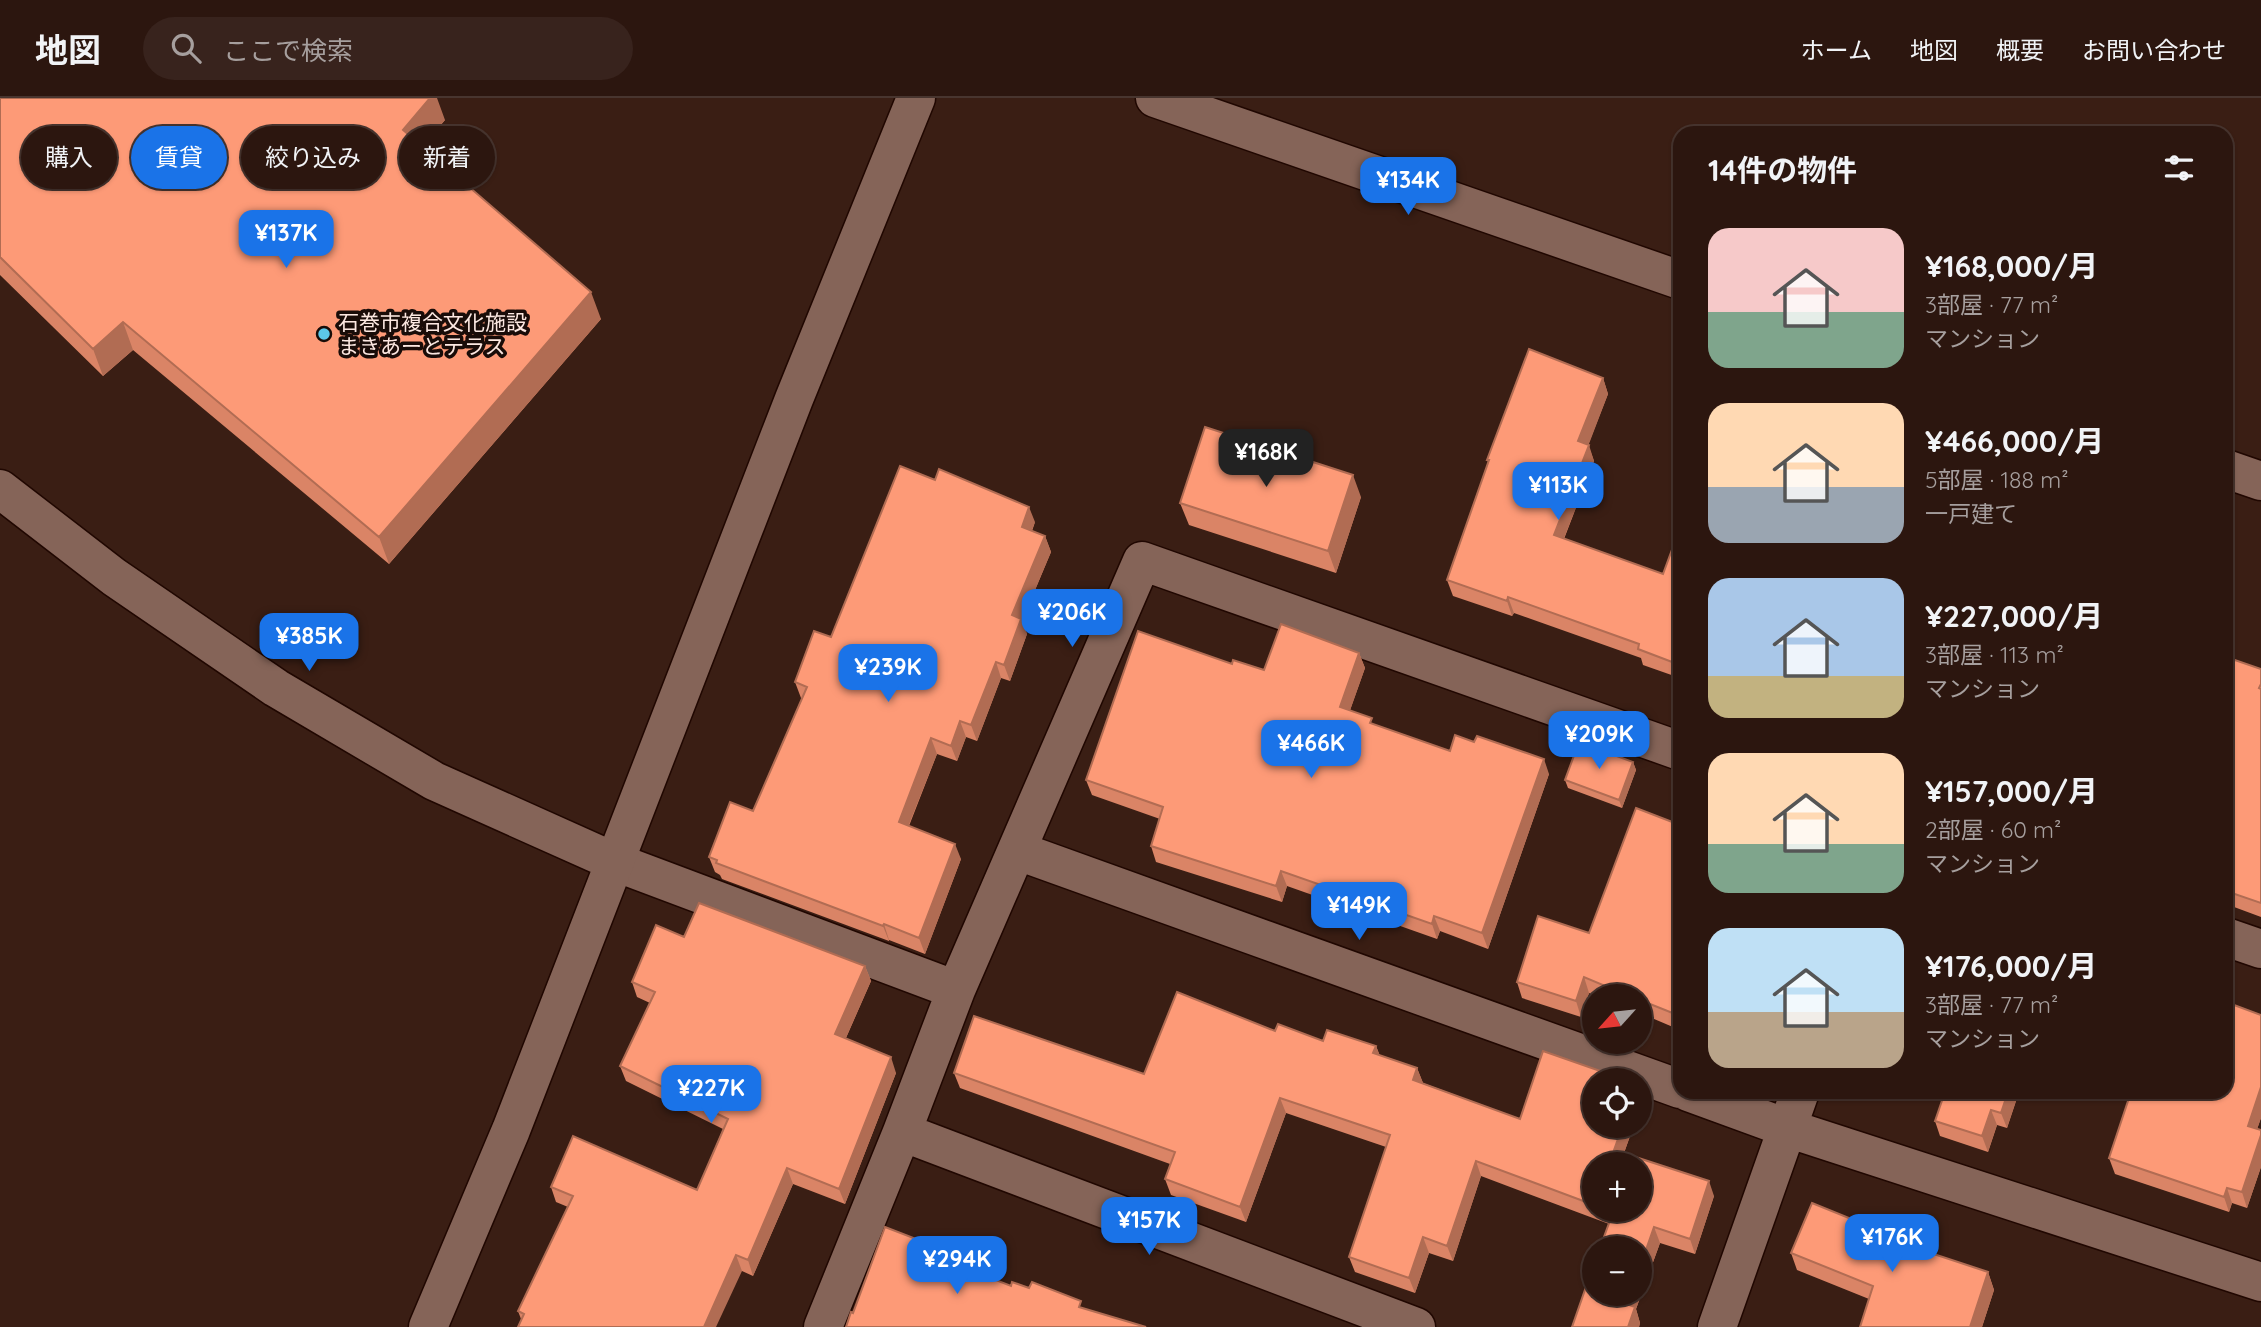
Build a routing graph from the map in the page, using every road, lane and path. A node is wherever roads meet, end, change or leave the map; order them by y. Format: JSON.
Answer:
{"nodes":[{"id":1,"x":916,"y":98,"type":"edge"},
{"id":2,"x":1156,"y":98,"type":"edge"},
{"id":3,"x":1673,"y":278,"type":"edge"},
{"id":4,"x":2233,"y":471,"type":"edge"},
{"id":5,"x":2261,"y":481,"type":"edge"},
{"id":6,"x":0,"y":489,"type":"edge"},
{"id":7,"x":1673,"y":749,"type":"edge"},
{"id":8,"x":1018,"y":851,"type":"junction"},
{"id":9,"x":615,"y":862,"type":"junction"},
{"id":10,"x":2233,"y":939,"type":"edge"},
{"id":11,"x":2261,"y":948,"type":"edge"},
{"id":12,"x":956,"y":989,"type":"junction"},
{"id":13,"x":1673,"y":1086,"type":"edge"},
{"id":14,"x":1707,"y":1099,"type":"edge"},
{"id":15,"x":1797,"y":1099,"type":"edge"},
{"id":16,"x":1787,"y":1128,"type":"junction"},
{"id":17,"x":902,"y":1132,"type":"junction"},
{"id":18,"x":2261,"y":1282,"type":"edge"},
{"id":19,"x":428,"y":1327,"type":"edge"},
{"id":20,"x":823,"y":1327,"type":"edge"},
{"id":21,"x":1416,"y":1327,"type":"edge"},
{"id":22,"x":1717,"y":1327,"type":"edge"}],
"edges":[{"from":1,"to":9,"type":"street"},
{"from":2,"to":3,"type":"street"},
{"from":4,"to":5,"type":"street"},
{"from":6,"to":9,"type":"street"},
{"from":7,"to":8,"type":"street"},
{"from":8,"to":12,"type":"street"},
{"from":8,"to":13,"type":"street"},
{"from":9,"to":12,"type":"street"},
{"from":9,"to":19,"type":"street"},
{"from":10,"to":11,"type":"street"},
{"from":12,"to":17,"type":"street"},
{"from":14,"to":16,"type":"street"},
{"from":15,"to":16,"type":"street"},
{"from":16,"to":18,"type":"street"},
{"from":16,"to":22,"type":"street"},
{"from":17,"to":20,"type":"street"},
{"from":17,"to":21,"type":"street"}]}
